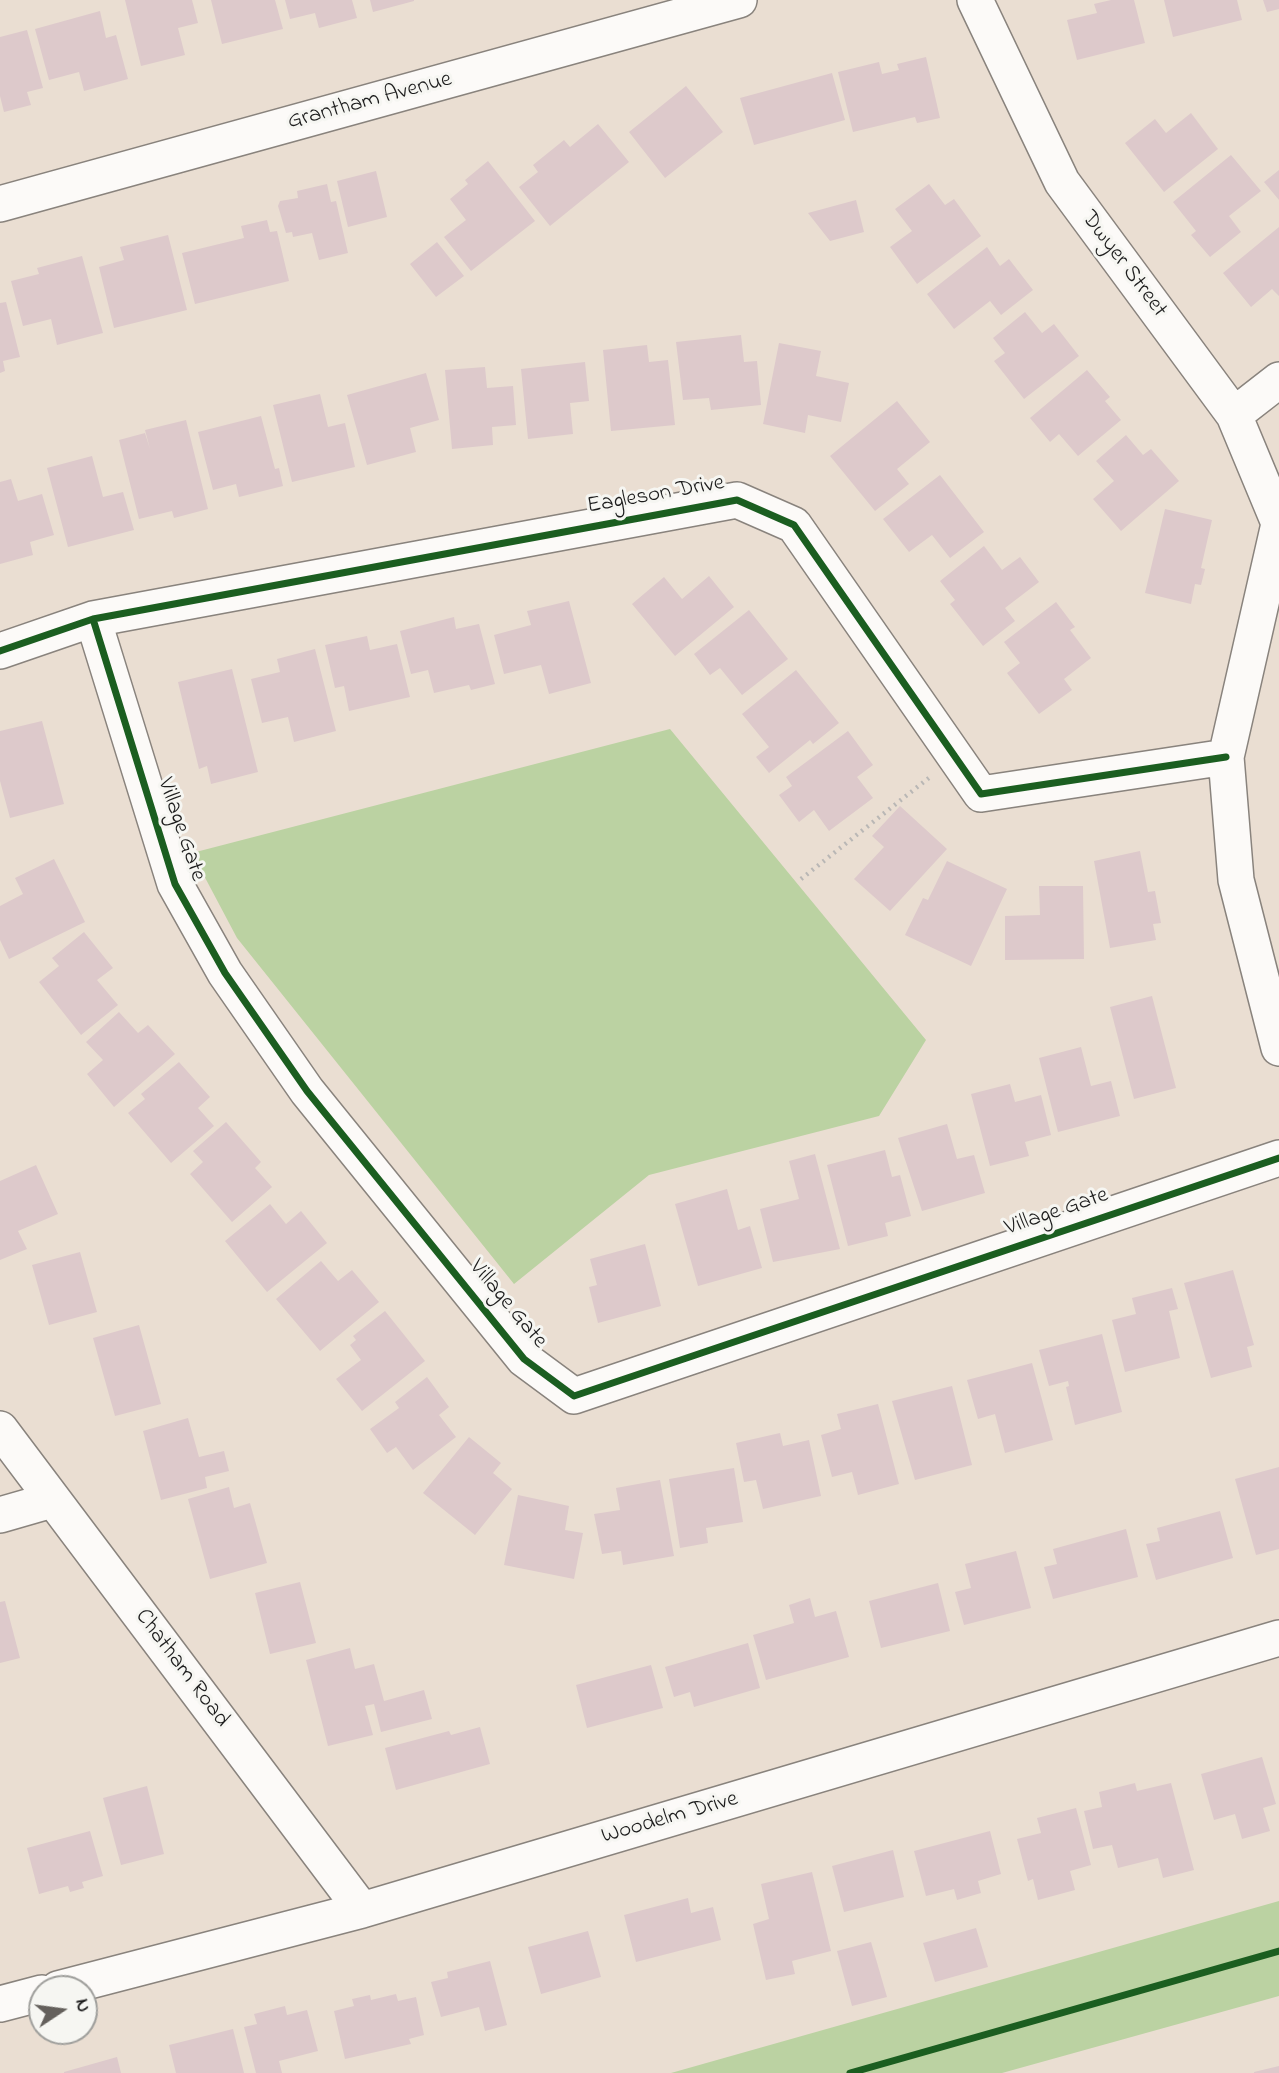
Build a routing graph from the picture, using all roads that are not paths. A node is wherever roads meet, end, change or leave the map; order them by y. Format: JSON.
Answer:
{"nodes":[{"id":1,"x":740,"y":0,"type":"edge"},
{"id":2,"x":975,"y":0,"type":"edge"},
{"id":3,"x":0,"y":204,"type":"edge"},
{"id":4,"x":1279,"y":380,"type":"edge"},
{"id":5,"x":1234,"y":415,"type":"junction"},
{"id":6,"x":1279,"y":524,"type":"edge"},
{"id":7,"x":93,"y":619,"type":"junction"},
{"id":8,"x":0,"y":651,"type":"edge"},
{"id":9,"x":1226,"y":757,"type":"junction"},
{"id":10,"x":1279,"y":1048,"type":"edge"},
{"id":11,"x":1279,"y":1158,"type":"edge"},
{"id":12,"x":0,"y":1429,"type":"edge"},
{"id":13,"x":52,"y":1500,"type":"junction"},
{"id":14,"x":0,"y":1515,"type":"edge"},
{"id":15,"x":1279,"y":1638,"type":"edge"},
{"id":16,"x":362,"y":1910,"type":"junction"},
{"id":17,"x":98,"y":1979,"type":"edge"},
{"id":18,"x":28,"y":1997,"type":"edge"},
{"id":19,"x":0,"y":2004,"type":"edge"}],
"edges":[{"from":1,"to":3,"type":"street","name":"Grantham Avenue"},
{"from":2,"to":5,"type":"street","name":"Dwyer Street"},
{"from":4,"to":5,"type":"street"},
{"from":5,"to":6,"type":"street","name":"Dwyer Street"},
{"from":6,"to":9,"type":"street","name":"Dwyer Street"},
{"from":7,"to":8,"type":"street","name":"Eagleson Drive"},
{"from":7,"to":9,"type":"street","name":"Eagleson Drive"},
{"from":7,"to":11,"type":"street","name":"Village Gate"},
{"from":9,"to":10,"type":"street","name":"Dwyer Street"},
{"from":12,"to":13,"type":"street","name":"Chatham Road"},
{"from":13,"to":14,"type":"street"},
{"from":13,"to":16,"type":"street","name":"Chatham Road"},
{"from":15,"to":16,"type":"street","name":"Woodelm Drive"},
{"from":16,"to":17,"type":"street","name":"Woodelm Drive"},
{"from":18,"to":19,"type":"street"}]}
